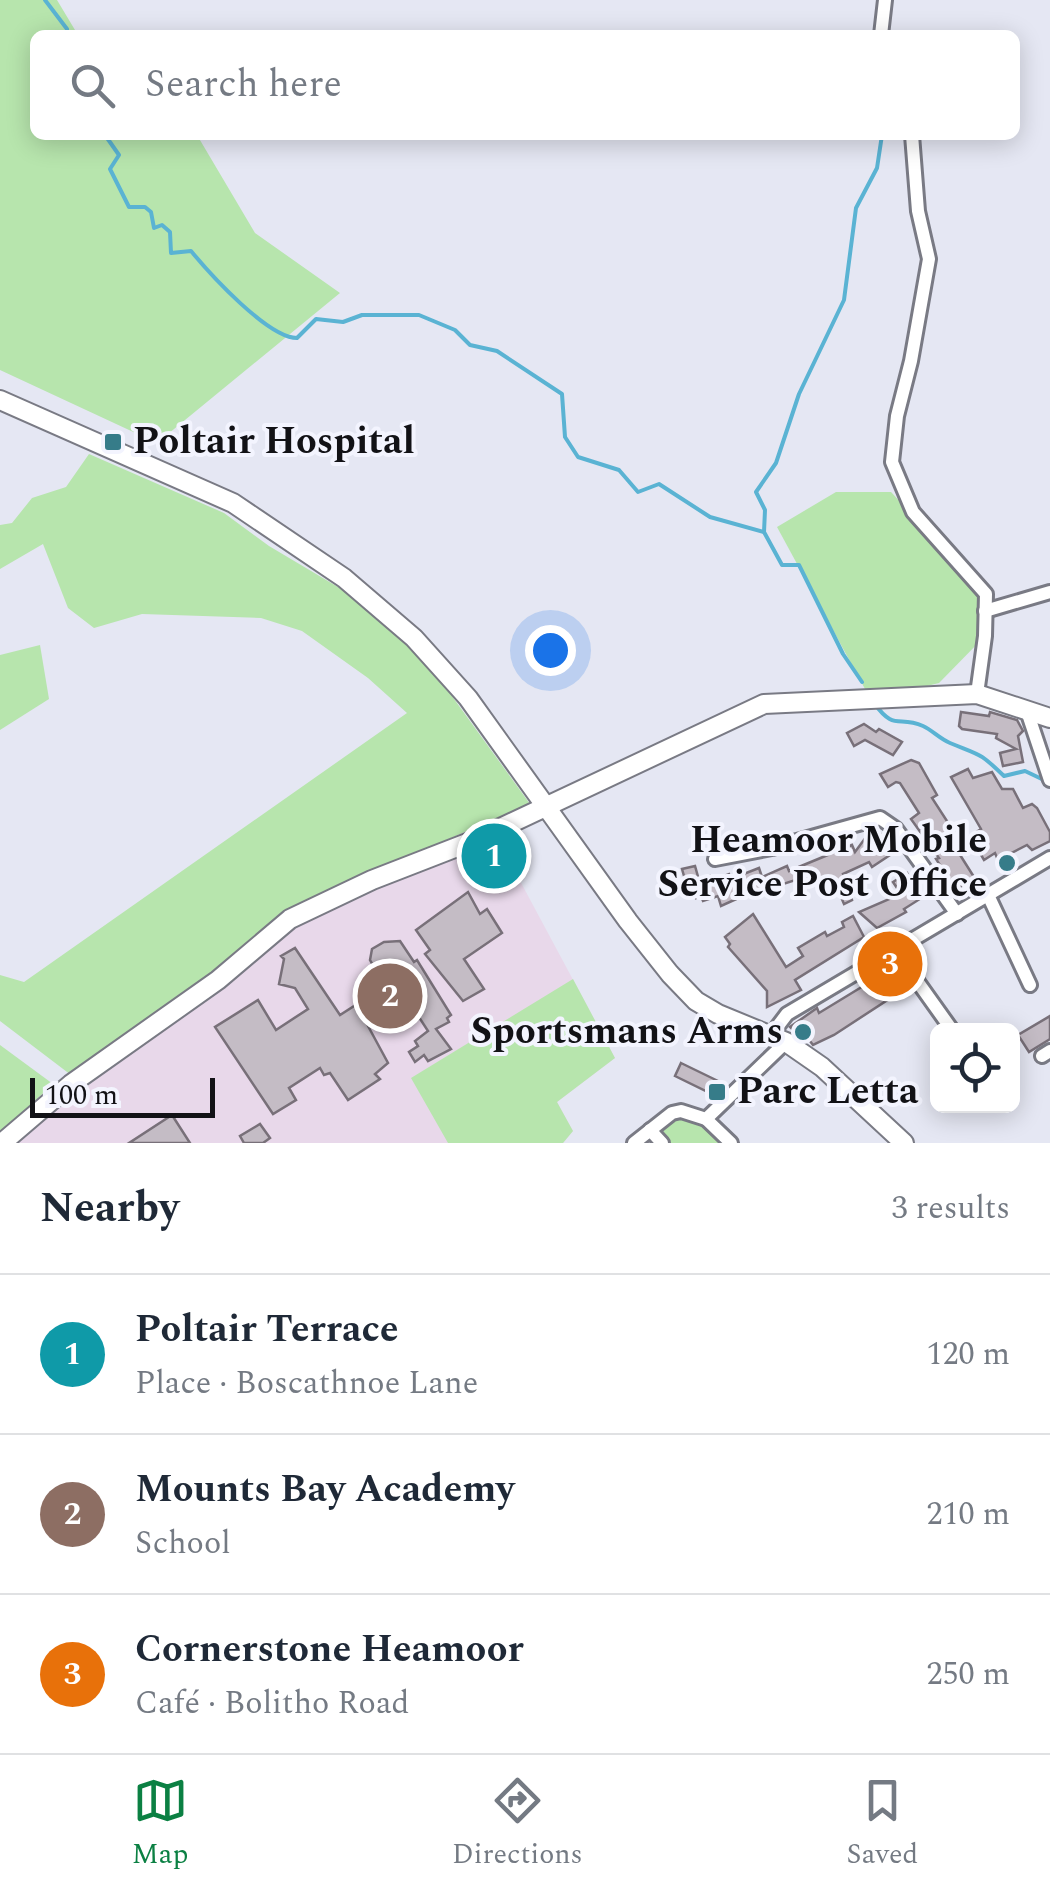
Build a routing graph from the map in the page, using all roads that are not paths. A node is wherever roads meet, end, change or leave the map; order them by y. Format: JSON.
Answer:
{"nodes":[{"id":1,"x":884,"y":0,"type":"edge"},
{"id":2,"x":881,"y":30,"type":"edge"},
{"id":3,"x":912,"y":140,"type":"edge"},
{"id":4,"x":0,"y":400,"type":"edge"},
{"id":5,"x":1050,"y":592,"type":"edge"},
{"id":6,"x":984,"y":611,"type":"junction"},
{"id":7,"x":977,"y":694,"type":"junction"},
{"id":8,"x":1027,"y":710,"type":"junction"},
{"id":9,"x":1050,"y":718,"type":"edge"},
{"id":10,"x":1050,"y":780,"type":"edge"},
{"id":11,"x":546,"y":806,"type":"junction"},
{"id":12,"x":1050,"y":858,"type":"edge"},
{"id":13,"x":715,"y":859,"type":"dead end"},
{"id":14,"x":988,"y":895,"type":"junction"},
{"id":15,"x":956,"y":914,"type":"junction"},
{"id":16,"x":895,"y":950,"type":"junction"},
{"id":17,"x":1030,"y":986,"type":"dead end"},
{"id":18,"x":947,"y":1023,"type":"edge"},
{"id":19,"x":778,"y":1039,"type":"junction"},
{"id":20,"x":706,"y":1119,"type":"junction"},
{"id":21,"x":650,"y":1130,"type":"junction"},
{"id":22,"x":2,"y":1143,"type":"edge"},
{"id":23,"x":634,"y":1143,"type":"edge"},
{"id":24,"x":662,"y":1143,"type":"edge"},
{"id":25,"x":730,"y":1143,"type":"edge"},
{"id":26,"x":904,"y":1143,"type":"edge"}],
"edges":[{"from":1,"to":2,"type":"street"},
{"from":3,"to":6,"type":"street"},
{"from":4,"to":11,"type":"main road"},
{"from":5,"to":6,"type":"street"},
{"from":6,"to":7,"type":"street"},
{"from":7,"to":8,"type":"main road"},
{"from":7,"to":11,"type":"main road"},
{"from":8,"to":9,"type":"main road"},
{"from":8,"to":10,"type":"street"},
{"from":11,"to":19,"type":"main road"},
{"from":11,"to":22,"type":"main road"},
{"from":12,"to":14,"type":"street"},
{"from":13,"to":15,"type":"street"},
{"from":14,"to":15,"type":"street"},
{"from":14,"to":17,"type":"street"},
{"from":15,"to":16,"type":"street"},
{"from":16,"to":18,"type":"street"},
{"from":16,"to":19,"type":"street"},
{"from":19,"to":20,"type":"street"},
{"from":19,"to":26,"type":"main road"},
{"from":20,"to":21,"type":"street"},
{"from":20,"to":25,"type":"street"},
{"from":21,"to":23,"type":"street"},
{"from":21,"to":24,"type":"street"}]}
